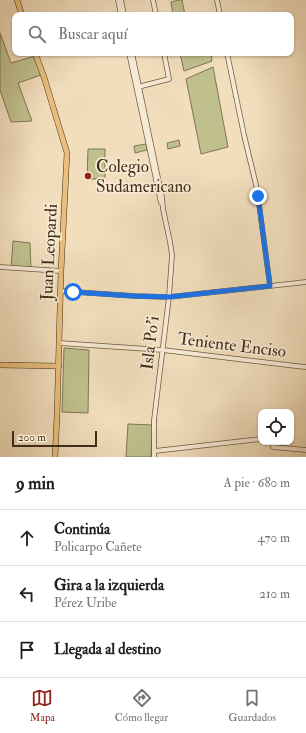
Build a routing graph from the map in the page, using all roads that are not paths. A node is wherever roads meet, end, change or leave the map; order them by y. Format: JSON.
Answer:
{"nodes":[{"id":1,"x":17,"y":0,"type":"edge"},
{"id":2,"x":118,"y":0,"type":"edge"},
{"id":3,"x":121,"y":0,"type":"edge"},
{"id":4,"x":153,"y":0,"type":"edge"},
{"id":5,"x":217,"y":0,"type":"edge"},
{"id":6,"x":21,"y":12,"type":"edge"},
{"id":7,"x":120,"y":12,"type":"edge"},
{"id":8,"x":123,"y":12,"type":"edge"},
{"id":9,"x":155,"y":12,"type":"edge"},
{"id":10,"x":219,"y":12,"type":"edge"},
{"id":11,"x":36,"y":56,"type":"edge"},
{"id":12,"x":130,"y":56,"type":"edge"},
{"id":13,"x":133,"y":56,"type":"edge"},
{"id":14,"x":165,"y":56,"type":"edge"},
{"id":15,"x":228,"y":56,"type":"edge"},
{"id":16,"x":138,"y":87,"type":"junction"},
{"id":17,"x":0,"y":267,"type":"edge"},
{"id":18,"x":61,"y":271,"type":"junction"},
{"id":19,"x":306,"y":282,"type":"edge"},
{"id":20,"x":270,"y":286,"type":"junction"},
{"id":21,"x":61,"y":291,"type":"junction"},
{"id":22,"x":169,"y":297,"type":"junction"},
{"id":23,"x":59,"y":343,"type":"junction"},
{"id":24,"x":163,"y":350,"type":"junction"},
{"id":25,"x":0,"y":365,"type":"edge"},
{"id":26,"x":59,"y":366,"type":"junction"},
{"id":27,"x":306,"y":366,"type":"edge"},
{"id":28,"x":258,"y":439,"type":"edge"},
{"id":29,"x":278,"y":445,"type":"edge"},
{"id":30,"x":306,"y":450,"type":"edge"},
{"id":31,"x":154,"y":452,"type":"junction"},
{"id":32,"x":55,"y":457,"type":"edge"},
{"id":33,"x":154,"y":457,"type":"edge"}],
"edges":[{"from":1,"to":6,"type":"main road"},
{"from":2,"to":7,"type":"street"},
{"from":3,"to":8,"type":"street"},
{"from":4,"to":9,"type":"street"},
{"from":5,"to":10,"type":"street"},
{"from":11,"to":18,"type":"main road","name":"Juan Leopardi"},
{"from":12,"to":16,"type":"street","name":"Isla Po'i"},
{"from":13,"to":16,"type":"street","name":"Isla Po'i"},
{"from":14,"to":16,"type":"street"},
{"from":15,"to":20,"type":"street"},
{"from":16,"to":22,"type":"street","name":"Isla Po'i"},
{"from":17,"to":18,"type":"street"},
{"from":18,"to":21,"type":"main road","name":"Juan Leopardi"},
{"from":19,"to":20,"type":"street"},
{"from":20,"to":22,"type":"street"},
{"from":21,"to":22,"type":"street"},
{"from":21,"to":23,"type":"main road","name":"Juan Leopardi"},
{"from":22,"to":24,"type":"street","name":"Isla Po'i"},
{"from":23,"to":24,"type":"street","name":"Teniente Enciso"},
{"from":23,"to":26,"type":"main road","name":"Juan Leopardi"},
{"from":24,"to":27,"type":"street","name":"Teniente Enciso"},
{"from":24,"to":31,"type":"street","name":"Isla Po'i"},
{"from":25,"to":26,"type":"main road"},
{"from":26,"to":32,"type":"main road","name":"Juan Leopardi"},
{"from":28,"to":31,"type":"street"},
{"from":29,"to":30,"type":"street"},
{"from":31,"to":33,"type":"street","name":"Isla Po'i"}]}
